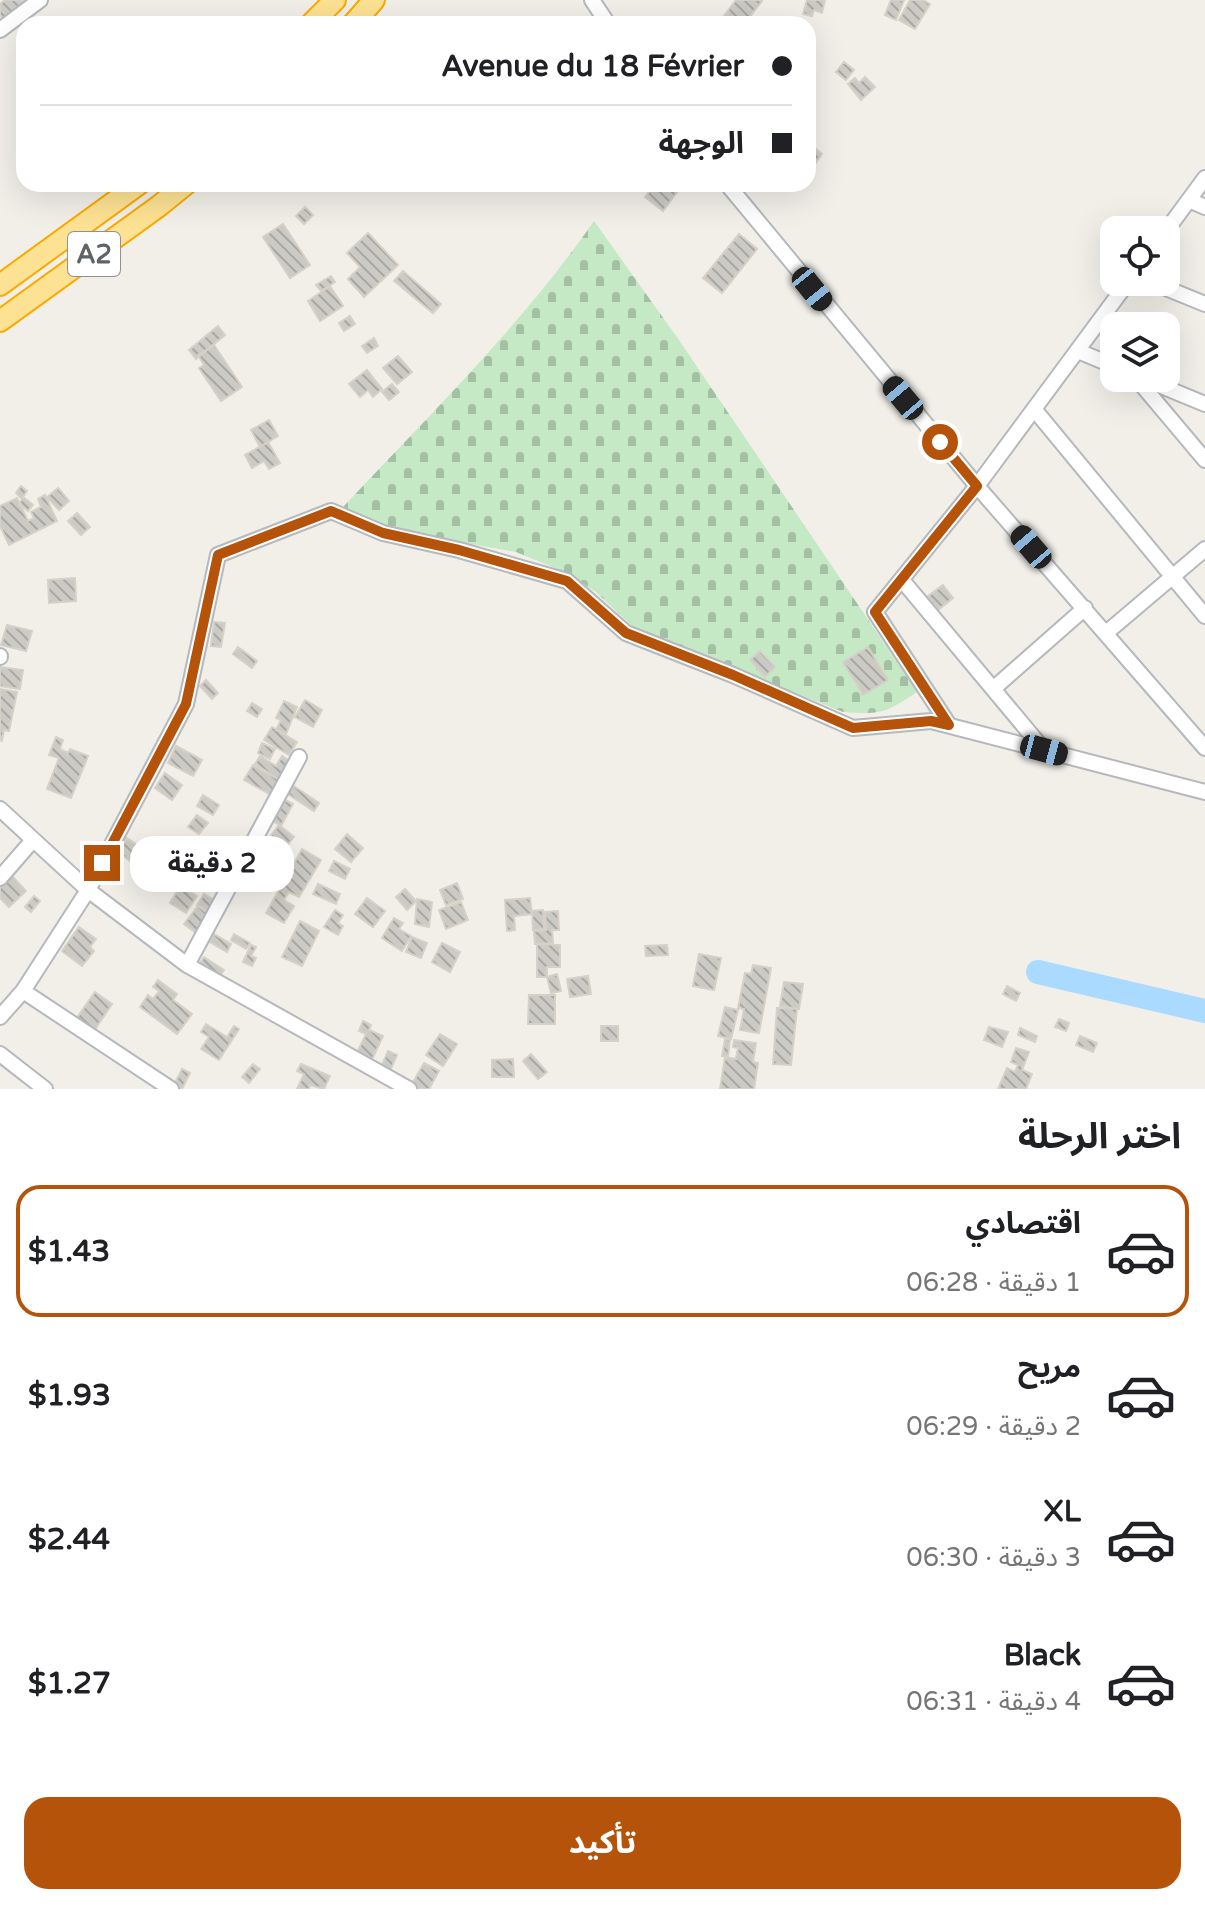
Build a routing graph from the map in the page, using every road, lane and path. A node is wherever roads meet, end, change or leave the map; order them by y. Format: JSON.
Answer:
{"nodes":[{"id":1,"x":40,"y":0,"type":"edge"},
{"id":2,"x":335,"y":0,"type":"edge"},
{"id":3,"x":374,"y":0,"type":"edge"},
{"id":4,"x":19,"y":16,"type":"edge"},
{"id":5,"x":319,"y":16,"type":"edge"},
{"id":6,"x":360,"y":16,"type":"edge"},
{"id":7,"x":1205,"y":178,"type":"edge"},
{"id":8,"x":128,"y":192,"type":"edge"},
{"id":9,"x":176,"y":192,"type":"edge"},
{"id":10,"x":734,"y":192,"type":"edge"},
{"id":11,"x":1189,"y":200,"type":"junction"},
{"id":12,"x":1205,"y":207,"type":"edge"},
{"id":13,"x":1177,"y":216,"type":"edge"},
{"id":14,"x":0,"y":285,"type":"edge"},
{"id":15,"x":1180,"y":294,"type":"edge"},
{"id":16,"x":1118,"y":296,"type":"edge"},
{"id":17,"x":1205,"y":304,"type":"edge"},
{"id":18,"x":0,"y":321,"type":"edge"},
{"id":19,"x":1078,"y":351,"type":"junction"},
{"id":20,"x":1100,"y":360,"type":"edge"},
{"id":21,"x":1148,"y":392,"type":"edge"},
{"id":22,"x":1176,"y":392,"type":"edge"},
{"id":23,"x":1205,"y":404,"type":"edge"},
{"id":24,"x":1034,"y":409,"type":"junction"},
{"id":25,"x":1205,"y":460,"type":"edge"},
{"id":26,"x":977,"y":486,"type":"junction"},
{"id":27,"x":1205,"y":549,"type":"edge"},
{"id":28,"x":1172,"y":577,"type":"junction"},
{"id":29,"x":902,"y":580,"type":"junction"},
{"id":30,"x":1085,"y":608,"type":"junction"},
{"id":31,"x":1205,"y":616,"type":"edge"},
{"id":32,"x":1106,"y":633,"type":"junction"},
{"id":33,"x":993,"y":689,"type":"junction"},
{"id":34,"x":949,"y":725,"type":"junction"},
{"id":35,"x":1205,"y":748,"type":"edge"},
{"id":36,"x":1044,"y":750,"type":"junction"},
{"id":37,"x":299,"y":757,"type":"dead end"},
{"id":38,"x":1205,"y":792,"type":"edge"},
{"id":39,"x":0,"y":809,"type":"edge"},
{"id":40,"x":33,"y":840,"type":"junction"},
{"id":41,"x":0,"y":878,"type":"edge"},
{"id":42,"x":88,"y":890,"type":"junction"},
{"id":43,"x":187,"y":965,"type":"junction"},
{"id":44,"x":23,"y":991,"type":"junction"},
{"id":45,"x":0,"y":1017,"type":"edge"},
{"id":46,"x":0,"y":1054,"type":"edge"},
{"id":47,"x":45,"y":1089,"type":"edge"},
{"id":48,"x":171,"y":1089,"type":"edge"},
{"id":49,"x":408,"y":1089,"type":"edge"}],
"edges":[{"from":1,"to":4,"type":"street"},
{"from":2,"to":5,"type":"highway"},
{"from":3,"to":6,"type":"highway"},
{"from":7,"to":11,"type":"street"},
{"from":8,"to":14,"type":"highway","number":"A2"},
{"from":9,"to":18,"type":"highway","number":"A2"},
{"from":10,"to":26,"type":"street"},
{"from":11,"to":12,"type":"street"},
{"from":11,"to":13,"type":"street"},
{"from":15,"to":17,"type":"street"},
{"from":16,"to":19,"type":"street"},
{"from":19,"to":20,"type":"street"},
{"from":19,"to":24,"type":"street"},
{"from":21,"to":25,"type":"street"},
{"from":22,"to":23,"type":"street"},
{"from":24,"to":26,"type":"street"},
{"from":24,"to":28,"type":"street"},
{"from":26,"to":29,"type":"street"},
{"from":26,"to":30,"type":"street"},
{"from":27,"to":28,"type":"street"},
{"from":28,"to":31,"type":"street"},
{"from":28,"to":32,"type":"street"},
{"from":29,"to":33,"type":"street"},
{"from":29,"to":34,"type":"street"},
{"from":30,"to":32,"type":"street"},
{"from":30,"to":33,"type":"street"},
{"from":32,"to":35,"type":"street"},
{"from":33,"to":36,"type":"street"},
{"from":34,"to":36,"type":"street"},
{"from":34,"to":42,"type":"street"},
{"from":36,"to":38,"type":"street"},
{"from":37,"to":43,"type":"street"},
{"from":39,"to":40,"type":"street"},
{"from":40,"to":41,"type":"street"},
{"from":40,"to":42,"type":"street"},
{"from":42,"to":43,"type":"street"},
{"from":42,"to":44,"type":"street"},
{"from":43,"to":49,"type":"street"},
{"from":44,"to":45,"type":"street"},
{"from":44,"to":48,"type":"street"},
{"from":46,"to":47,"type":"street"}]}
